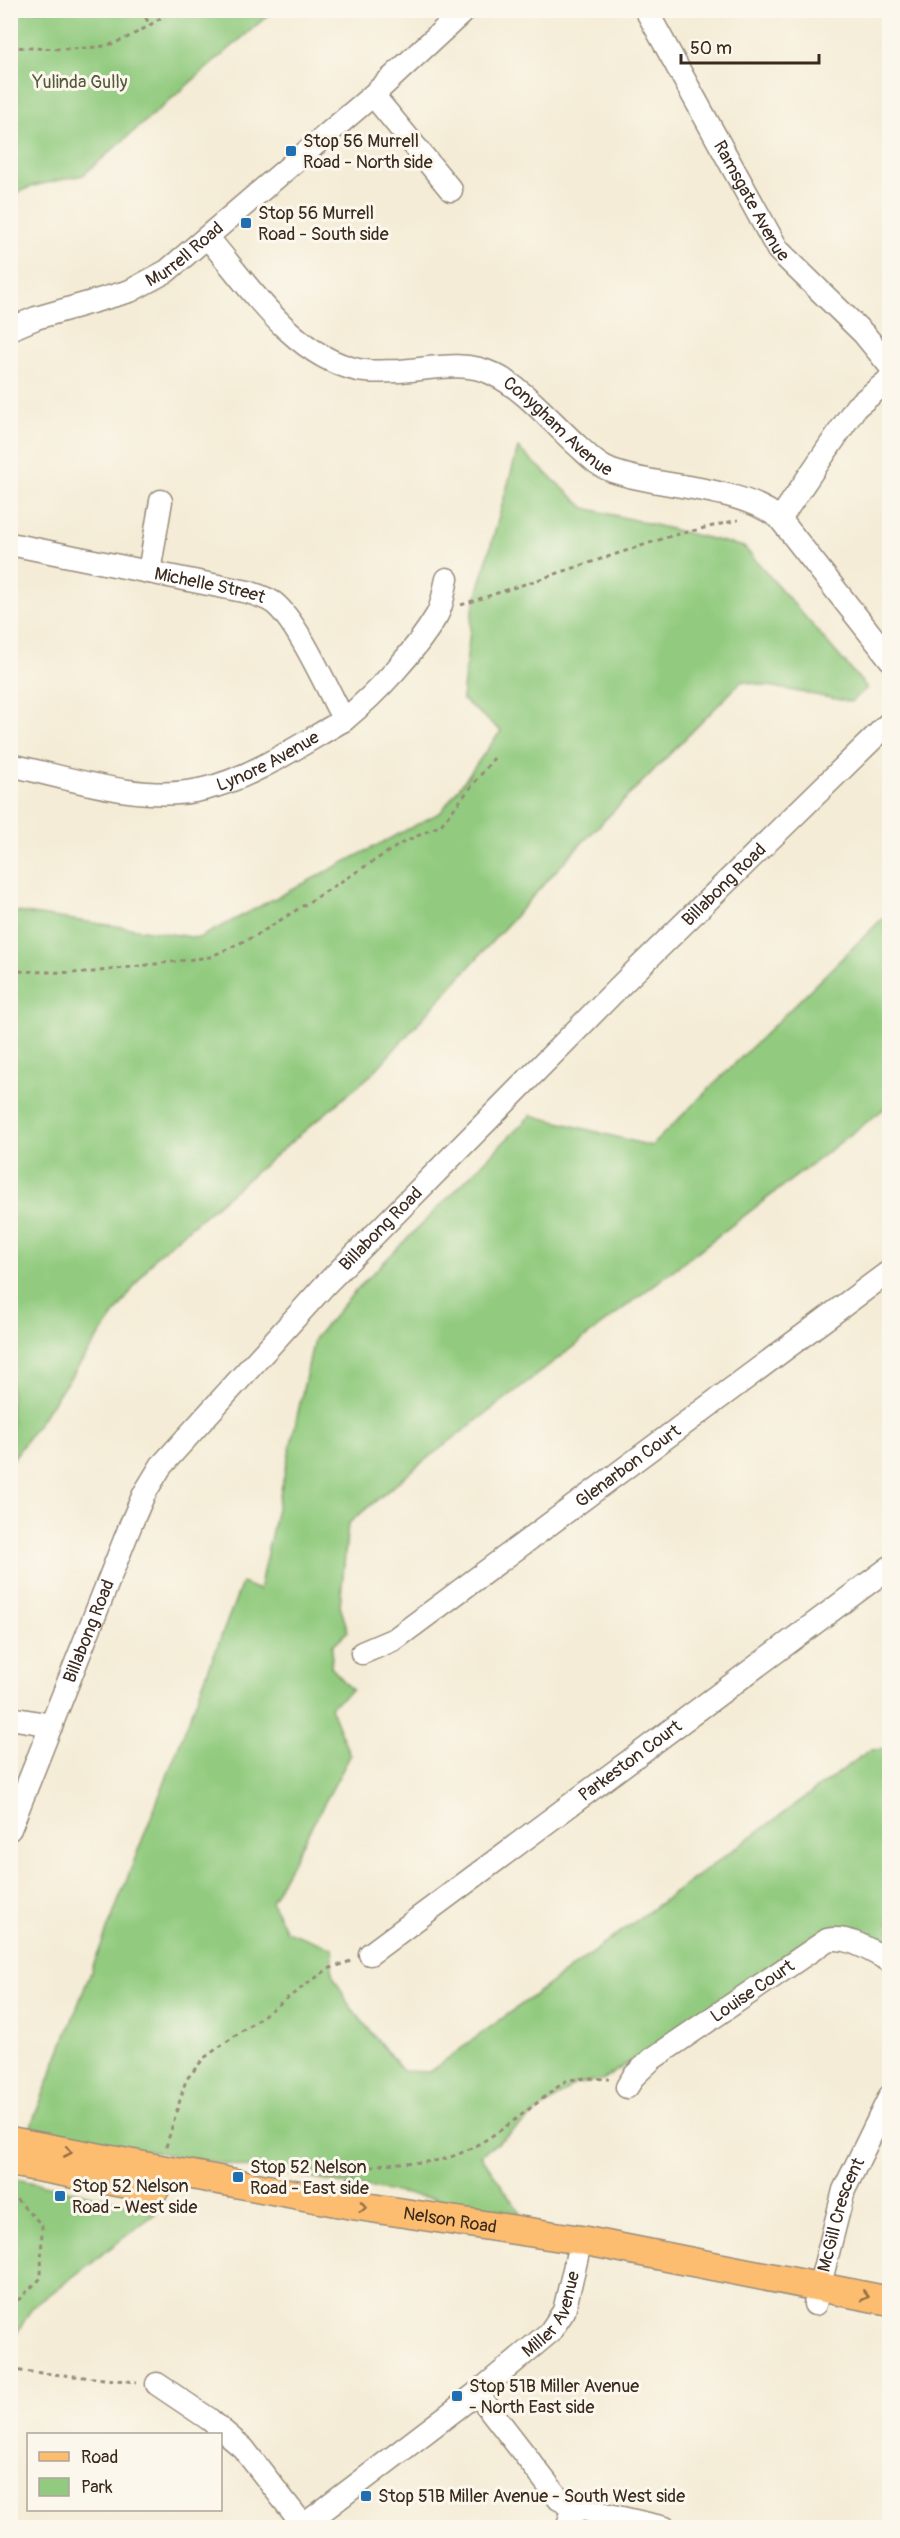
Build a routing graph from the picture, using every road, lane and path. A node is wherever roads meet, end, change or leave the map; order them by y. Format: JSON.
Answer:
{"nodes":[{"id":1,"x":141,"y":10,"type":"edge"},
{"id":2,"x":171,"y":10,"type":"edge"},
{"id":3,"x":465,"y":10,"type":"edge"},
{"id":4,"x":646,"y":10,"type":"edge"},
{"id":5,"x":150,"y":25,"type":"junction"},
{"id":6,"x":10,"y":47,"type":"edge"},
{"id":7,"x":373,"y":95,"type":"junction"},
{"id":8,"x":451,"y":190,"type":"dead end"},
{"id":9,"x":208,"y":238,"type":"junction"},
{"id":10,"x":10,"y":329,"type":"edge"},
{"id":11,"x":890,"y":366,"type":"edge"},
{"id":12,"x":890,"y":379,"type":"edge"},
{"id":13,"x":161,"y":501,"type":"dead end"},
{"id":14,"x":780,"y":519,"type":"junction"},
{"id":15,"x":738,"y":520,"type":"dead end"},
{"id":16,"x":10,"y":544,"type":"edge"},
{"id":17,"x":148,"y":572,"type":"junction"},
{"id":18,"x":447,"y":579,"type":"dead end"},
{"id":19,"x":438,"y":613,"type":"junction"},
{"id":20,"x":890,"y":659,"type":"edge"},
{"id":21,"x":344,"y":720,"type":"junction"},
{"id":22,"x":890,"y":722,"type":"edge"},
{"id":23,"x":494,"y":758,"type":"dead end"},
{"id":24,"x":10,"y":765,"type":"edge"},
{"id":25,"x":10,"y":971,"type":"edge"},
{"id":26,"x":890,"y":1271,"type":"edge"},
{"id":27,"x":890,"y":1567,"type":"edge"},
{"id":28,"x":362,"y":1653,"type":"dead end"},
{"id":29,"x":10,"y":1718,"type":"edge"},
{"id":30,"x":52,"y":1725,"type":"junction"},
{"id":31,"x":10,"y":1829,"type":"edge"},
{"id":32,"x":370,"y":1954,"type":"joint"},
{"id":33,"x":890,"y":1961,"type":"edge"},
{"id":34,"x":620,"y":2084,"type":"joint"},
{"id":35,"x":888,"y":2103,"type":"edge"},
{"id":36,"x":10,"y":2141,"type":"edge"},
{"id":37,"x":164,"y":2156,"type":"dead end"},
{"id":38,"x":10,"y":2162,"type":"edge"},
{"id":39,"x":345,"y":2181,"type":"dead end"},
{"id":40,"x":10,"y":2193,"type":"edge"},
{"id":41,"x":579,"y":2249,"type":"junction"},
{"id":42,"x":818,"y":2295,"type":"junction"},
{"id":43,"x":890,"y":2301,"type":"edge"},
{"id":44,"x":10,"y":2308,"type":"edge"},
{"id":45,"x":890,"y":2320,"type":"edge"},
{"id":46,"x":10,"y":2370,"type":"edge"},
{"id":47,"x":157,"y":2384,"type":"joint"},
{"id":48,"x":477,"y":2393,"type":"junction"},
{"id":49,"x":570,"y":2517,"type":"edge"},
{"id":50,"x":302,"y":2526,"type":"edge"},
{"id":51,"x":665,"y":2528,"type":"edge"}],
"edges":[{"from":1,"to":5,"type":"path"},
{"from":2,"to":5,"type":"path"},
{"from":3,"to":7,"type":"street","name":"Murrell Road"},
{"from":4,"to":11,"type":"street","name":"Ramsgate Avenue"},
{"from":5,"to":6,"type":"path"},
{"from":7,"to":8,"type":"street"},
{"from":7,"to":9,"type":"street","name":"Murrell Road"},
{"from":9,"to":10,"type":"street","name":"Murrell Road"},
{"from":9,"to":14,"type":"street","name":"Conygham Avenue"},
{"from":12,"to":14,"type":"street"},
{"from":13,"to":17,"type":"street"},
{"from":14,"to":20,"type":"street","name":"Conygham Avenue"},
{"from":15,"to":19,"type":"path"},
{"from":16,"to":17,"type":"street","name":"Michelle Street"},
{"from":17,"to":21,"type":"street","name":"Michelle Street"},
{"from":18,"to":19,"type":"street","name":"Lynore Avenue"},
{"from":19,"to":21,"type":"street","name":"Lynore Avenue"},
{"from":21,"to":24,"type":"street","name":"Lynore Avenue"},
{"from":22,"to":30,"type":"street","name":"Billabong Road"},
{"from":23,"to":25,"type":"path"},
{"from":26,"to":28,"type":"street","name":"Glenarbon Court"},
{"from":27,"to":32,"type":"street","name":"Parkeston Court"},
{"from":29,"to":30,"type":"street"},
{"from":30,"to":31,"type":"street","name":"Billabong Road"},
{"from":32,"to":37,"type":"path"},
{"from":33,"to":34,"type":"street","name":"Louise Court"},
{"from":34,"to":39,"type":"path"},
{"from":35,"to":42,"type":"street","name":"McGill Crescent"},
{"from":36,"to":41,"type":"main road","name":"Nelson Road","one_way":true},
{"from":38,"to":41,"type":"main road","name":"Nelson Road"},
{"from":40,"to":44,"type":"path"},
{"from":41,"to":42,"type":"main road","name":"Nelson Road"},
{"from":41,"to":48,"type":"street","name":"Miller Avenue"},
{"from":42,"to":43,"type":"main road","name":"Nelson Road","one_way":true},
{"from":42,"to":45,"type":"main road","name":"Nelson Road"},
{"from":46,"to":47,"type":"path"},
{"from":47,"to":50,"type":"street"},
{"from":48,"to":49,"type":"street"},
{"from":48,"to":50,"type":"street","name":"Miller Avenue"},
{"from":49,"to":51,"type":"street"}]}
